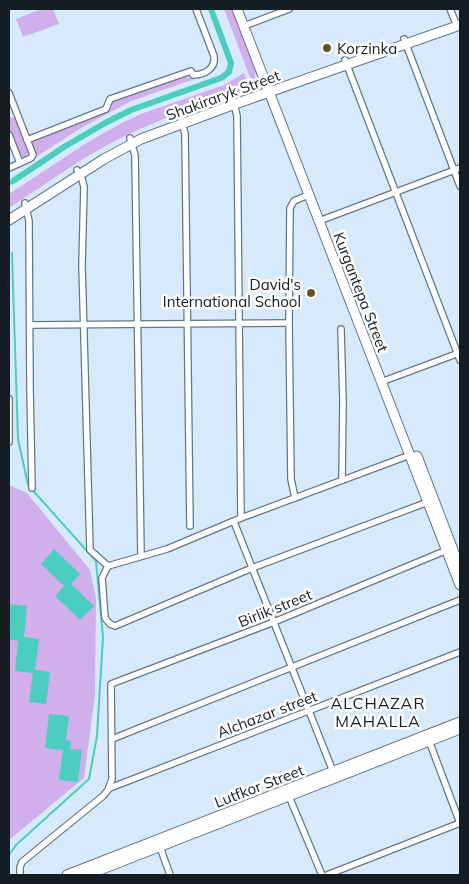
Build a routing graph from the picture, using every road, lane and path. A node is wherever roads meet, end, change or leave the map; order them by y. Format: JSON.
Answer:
{"nodes":[{"id":1,"x":196,"y":9,"type":"edge"},
{"id":2,"x":237,"y":9,"type":"edge"},
{"id":3,"x":243,"y":9,"type":"edge"},
{"id":4,"x":290,"y":9,"type":"edge"},
{"id":5,"x":450,"y":9,"type":"edge"},
{"id":6,"x":459,"y":22,"type":"edge"},
{"id":7,"x":246,"y":25,"type":"junction"},
{"id":8,"x":405,"y":42,"type":"junction"},
{"id":9,"x":346,"y":62,"type":"junction"},
{"id":10,"x":270,"y":89,"type":"junction"},
{"id":11,"x":9,"y":92,"type":"edge"},
{"id":12,"x":234,"y":101,"type":"junction"},
{"id":13,"x":182,"y":120,"type":"junction"},
{"id":14,"x":9,"y":135,"type":"edge"},
{"id":15,"x":27,"y":140,"type":"junction"},
{"id":16,"x":131,"y":141,"type":"junction"},
{"id":17,"x":20,"y":163,"type":"junction"},
{"id":18,"x":9,"y":168,"type":"edge"},
{"id":19,"x":457,"y":169,"type":"edge"},
{"id":20,"x":78,"y":172,"type":"junction"},
{"id":21,"x":460,"y":186,"type":"edge"},
{"id":22,"x":395,"y":193,"type":"junction"},
{"id":23,"x":308,"y":195,"type":"junction"},
{"id":24,"x":25,"y":206,"type":"junction"},
{"id":25,"x":9,"y":214,"type":"edge"},
{"id":26,"x":9,"y":220,"type":"edge"},
{"id":27,"x":322,"y":220,"type":"junction"},
{"id":28,"x":238,"y":323,"type":"junction"},
{"id":29,"x":289,"y":323,"type":"junction"},
{"id":30,"x":84,"y":324,"type":"junction"},
{"id":31,"x":137,"y":324,"type":"junction"},
{"id":32,"x":189,"y":324,"type":"junction"},
{"id":33,"x":30,"y":325,"type":"junction"},
{"id":34,"x":341,"y":329,"type":"dead end"},
{"id":35,"x":459,"y":353,"type":"edge"},
{"id":36,"x":460,"y":360,"type":"edge"},
{"id":37,"x":384,"y":381,"type":"junction"},
{"id":38,"x":9,"y":399,"type":"edge"},
{"id":39,"x":9,"y":442,"type":"edge"},
{"id":40,"x":410,"y":455,"type":"junction"},
{"id":41,"x":342,"y":480,"type":"junction"},
{"id":42,"x":32,"y":488,"type":"dead end"},
{"id":43,"x":295,"y":498,"type":"junction"},
{"id":44,"x":428,"y":502,"type":"junction"},
{"id":45,"x":242,"y":518,"type":"junction"},
{"id":46,"x":234,"y":522,"type":"junction"},
{"id":47,"x":190,"y":526,"type":"dead end"},
{"id":48,"x":452,"y":552,"type":"edge"},
{"id":49,"x":141,"y":556,"type":"junction"},
{"id":50,"x":108,"y":566,"type":"junction"},
{"id":51,"x":252,"y":568,"type":"junction"},
{"id":52,"x":460,"y":568,"type":"edge"},
{"id":53,"x":460,"y":585,"type":"edge"},
{"id":54,"x":460,"y":600,"type":"edge"},
{"id":55,"x":274,"y":622,"type":"junction"},
{"id":56,"x":460,"y":652,"type":"edge"},
{"id":57,"x":292,"y":666,"type":"junction"},
{"id":58,"x":310,"y":711,"type":"junction"},
{"id":59,"x":460,"y":722,"type":"edge"},
{"id":60,"x":460,"y":729,"type":"edge"},
{"id":61,"x":428,"y":738,"type":"junction"},
{"id":62,"x":112,"y":739,"type":"junction"},
{"id":63,"x":334,"y":775,"type":"junction"},
{"id":64,"x":110,"y":788,"type":"junction"},
{"id":65,"x":288,"y":793,"type":"junction"},
{"id":66,"x":460,"y":823,"type":"edge"},
{"id":67,"x":159,"y":843,"type":"junction"},
{"id":68,"x":20,"y":875,"type":"edge"},
{"id":69,"x":67,"y":875,"type":"edge"},
{"id":70,"x":87,"y":875,"type":"edge"},
{"id":71,"x":170,"y":875,"type":"edge"},
{"id":72,"x":322,"y":875,"type":"edge"},
{"id":73,"x":327,"y":875,"type":"edge"}],
"edges":[{"from":1,"to":15,"type":"street"},
{"from":2,"to":7,"type":"main road","name":"Kurgantepa Street"},
{"from":3,"to":7,"type":"main road","name":"Kurgantepa Street"},
{"from":4,"to":7,"type":"street"},
{"from":5,"to":6,"type":"street"},
{"from":6,"to":8,"type":"main road","name":"Shakiraryk Street"},
{"from":7,"to":10,"type":"main road","name":"Kurgantepa Street"},
{"from":8,"to":9,"type":"main road","name":"Shakiraryk Street"},
{"from":8,"to":19,"type":"street"},
{"from":9,"to":10,"type":"main road","name":"Shakiraryk Street"},
{"from":9,"to":22,"type":"street"},
{"from":10,"to":12,"type":"main road","name":"Shakiraryk Street"},
{"from":10,"to":23,"type":"main road","name":"Kurgantepa Street"},
{"from":10,"to":27,"type":"main road","name":"Kurgantepa Street"},
{"from":11,"to":15,"type":"street"},
{"from":12,"to":13,"type":"main road","name":"Shakiraryk Street"},
{"from":12,"to":28,"type":"street"},
{"from":13,"to":16,"type":"main road","name":"Shakiraryk Street"},
{"from":13,"to":32,"type":"street"},
{"from":14,"to":17,"type":"street"},
{"from":15,"to":17,"type":"street"},
{"from":16,"to":20,"type":"main road","name":"Shakiraryk Street"},
{"from":16,"to":31,"type":"street"},
{"from":17,"to":18,"type":"street"},
{"from":19,"to":21,"type":"street"},
{"from":19,"to":22,"type":"street"},
{"from":20,"to":24,"type":"main road","name":"Shakiraryk Street"},
{"from":20,"to":30,"type":"street"},
{"from":22,"to":27,"type":"street"},
{"from":22,"to":35,"type":"street"},
{"from":23,"to":27,"type":"main road","name":"Kurgantepa Street"},
{"from":23,"to":29,"type":"street"},
{"from":24,"to":25,"type":"main road","name":"Shakiraryk Street"},
{"from":24,"to":26,"type":"main road","name":"Shakiraryk Street"},
{"from":24,"to":33,"type":"street"},
{"from":27,"to":37,"type":"main road","name":"Kurgantepa Street"},
{"from":28,"to":29,"type":"street"},
{"from":28,"to":32,"type":"street"},
{"from":28,"to":45,"type":"street"},
{"from":29,"to":43,"type":"street"},
{"from":30,"to":31,"type":"street"},
{"from":30,"to":33,"type":"street"},
{"from":30,"to":50,"type":"street"},
{"from":31,"to":32,"type":"street"},
{"from":31,"to":49,"type":"street"},
{"from":32,"to":47,"type":"street"},
{"from":33,"to":42,"type":"street"},
{"from":34,"to":41,"type":"street"},
{"from":35,"to":36,"type":"street"},
{"from":35,"to":37,"type":"street"},
{"from":37,"to":40,"type":"main road","name":"Kurgantepa Street"},
{"from":37,"to":48,"type":"main road","name":"Kurgantepa Street"},
{"from":38,"to":39,"type":"street"},
{"from":40,"to":41,"type":"street"},
{"from":40,"to":44,"type":"main road","name":"Kurgantepa Street"},
{"from":41,"to":43,"type":"street"},
{"from":43,"to":45,"type":"street"},
{"from":44,"to":48,"type":"main road","name":"Kurgantepa Street"},
{"from":44,"to":51,"type":"street"},
{"from":45,"to":46,"type":"street"},
{"from":46,"to":49,"type":"street"},
{"from":46,"to":51,"type":"street"},
{"from":48,"to":52,"type":"main road","name":"Kurgantepa Street"},
{"from":48,"to":53,"type":"main road","name":"Kurgantepa Street"},
{"from":48,"to":55,"type":"street","name":"Birlik street"},
{"from":49,"to":50,"type":"street"},
{"from":50,"to":51,"type":"street"},
{"from":51,"to":55,"type":"street"},
{"from":54,"to":57,"type":"street"},
{"from":55,"to":57,"type":"street"},
{"from":55,"to":62,"type":"street","name":"Birlik street"},
{"from":56,"to":58,"type":"street","name":"Alchazar street"},
{"from":57,"to":58,"type":"street"},
{"from":57,"to":62,"type":"street"},
{"from":58,"to":63,"type":"street"},
{"from":58,"to":64,"type":"street","name":"Alchazar street"},
{"from":59,"to":61,"type":"main road","name":"Lutfkor Street"},
{"from":60,"to":61,"type":"main road","name":"Lutfkor Street"},
{"from":61,"to":63,"type":"main road","name":"Lutfkor Street"},
{"from":61,"to":66,"type":"street"},
{"from":62,"to":64,"type":"street"},
{"from":63,"to":65,"type":"main road","name":"Lutfkor Street"},
{"from":64,"to":68,"type":"street"},
{"from":65,"to":67,"type":"main road","name":"Lutfkor Street"},
{"from":65,"to":72,"type":"street"},
{"from":66,"to":73,"type":"street"},
{"from":67,"to":69,"type":"main road","name":"Lutfkor Street"},
{"from":67,"to":70,"type":"main road","name":"Lutfkor Street"},
{"from":67,"to":71,"type":"street"}]}
